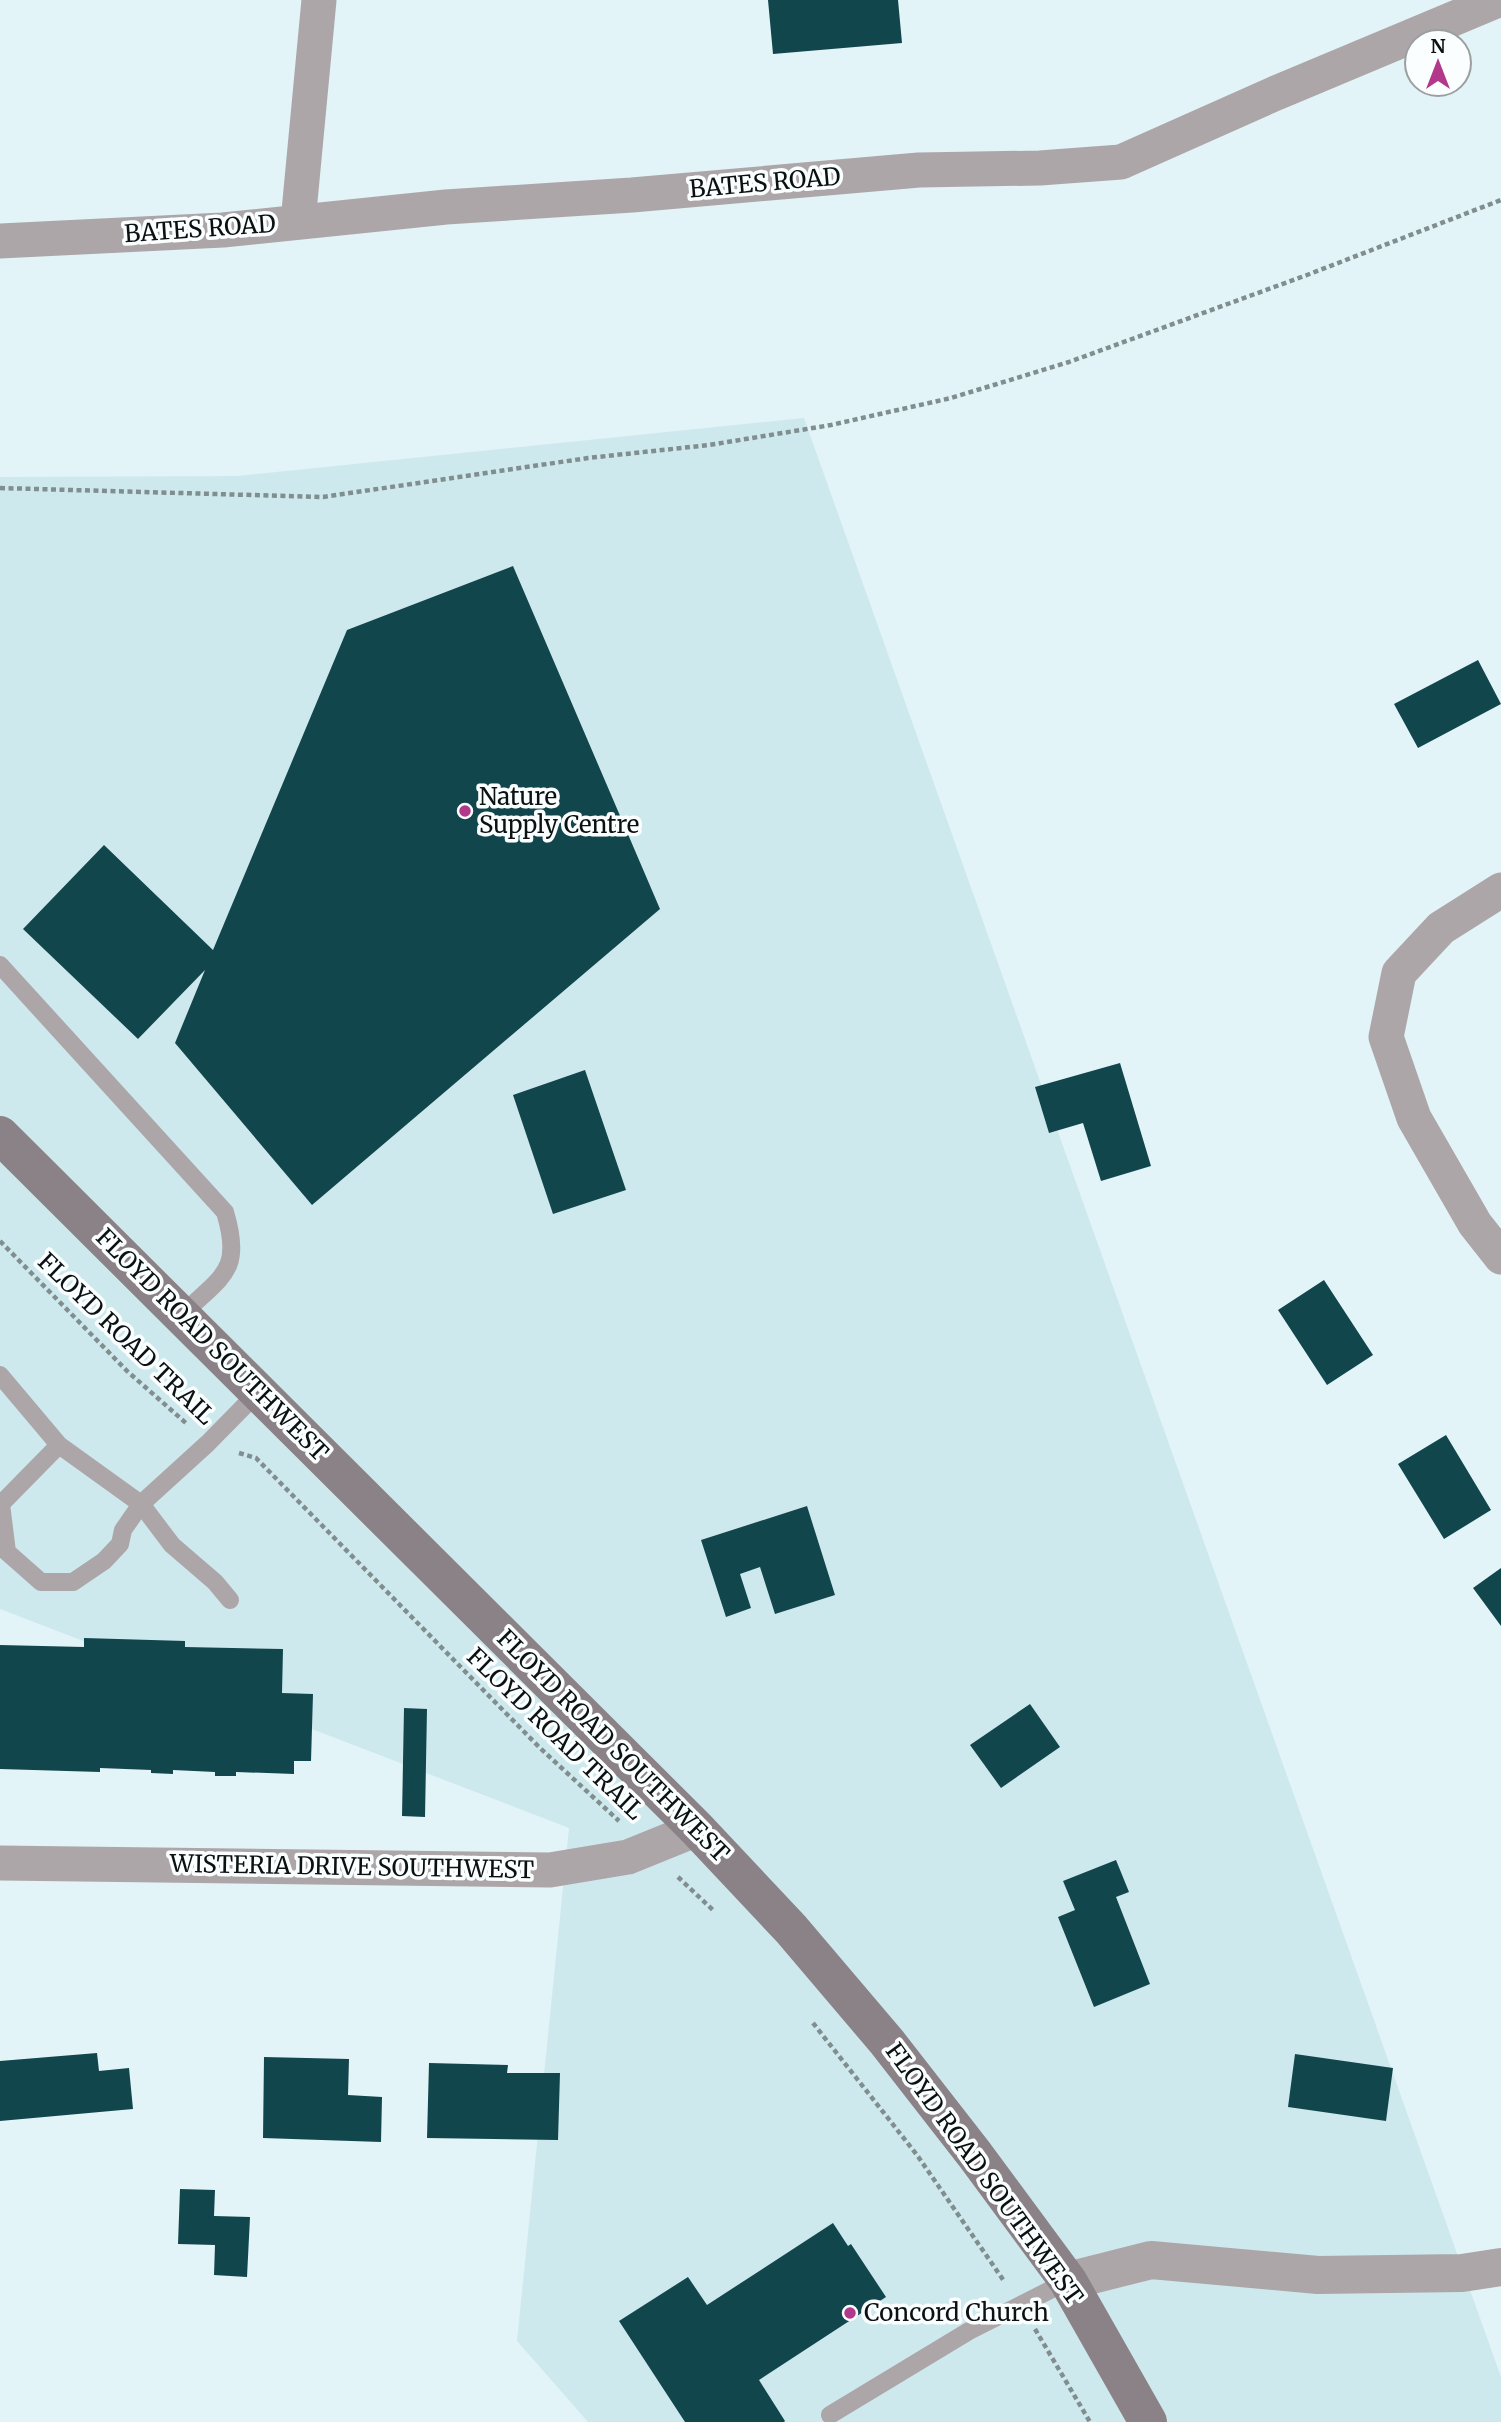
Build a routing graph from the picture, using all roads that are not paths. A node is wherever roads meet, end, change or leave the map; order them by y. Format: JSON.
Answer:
{"nodes":[{"id":1,"x":319,"y":0,"type":"edge"},
{"id":2,"x":1498,"y":0,"type":"edge"},
{"id":3,"x":298,"y":222,"type":"junction"},
{"id":4,"x":0,"y":242,"type":"edge"},
{"id":5,"x":1501,"y":890,"type":"edge"},
{"id":6,"x":0,"y":965,"type":"edge"},
{"id":7,"x":0,"y":1135,"type":"edge"},
{"id":8,"x":1501,"y":1257,"type":"edge"},
{"id":9,"x":182,"y":1315,"type":"junction"},
{"id":10,"x":0,"y":1375,"type":"edge"},
{"id":11,"x":259,"y":1391,"type":"junction"},
{"id":12,"x":59,"y":1445,"type":"junction"},
{"id":13,"x":141,"y":1504,"type":"junction"},
{"id":14,"x":230,"y":1600,"type":"dead end"},
{"id":15,"x":697,"y":1829,"type":"junction"},
{"id":16,"x":0,"y":1863,"type":"edge"},
{"id":17,"x":1501,"y":2267,"type":"edge"},
{"id":18,"x":1068,"y":2281,"type":"junction"},
{"id":19,"x":830,"y":2415,"type":"dead end"},
{"id":20,"x":1148,"y":2422,"type":"edge"}],
"edges":[{"from":1,"to":3,"type":"street"},
{"from":2,"to":3,"type":"street","name":"BATES ROAD"},
{"from":3,"to":4,"type":"street","name":"BATES ROAD"},
{"from":5,"to":8,"type":"street"},
{"from":6,"to":9,"type":"lane"},
{"from":7,"to":9,"type":"main road","name":"FLOYD ROAD SOUTHWEST"},
{"from":9,"to":11,"type":"main road","name":"FLOYD ROAD SOUTHWEST"},
{"from":10,"to":12,"type":"lane"},
{"from":11,"to":13,"type":"lane"},
{"from":11,"to":15,"type":"main road","name":"FLOYD ROAD SOUTHWEST"},
{"from":12,"to":13,"type":"lane"},
{"from":12,"to":13,"type":"lane"},
{"from":13,"to":14,"type":"lane"},
{"from":15,"to":16,"type":"street","name":"WISTERIA DRIVE SOUTHWEST"},
{"from":15,"to":18,"type":"main road","name":"FLOYD ROAD SOUTHWEST"},
{"from":17,"to":18,"type":"street"},
{"from":18,"to":19,"type":"lane"},
{"from":18,"to":20,"type":"main road","name":"FLOYD ROAD SOUTHWEST"}]}
